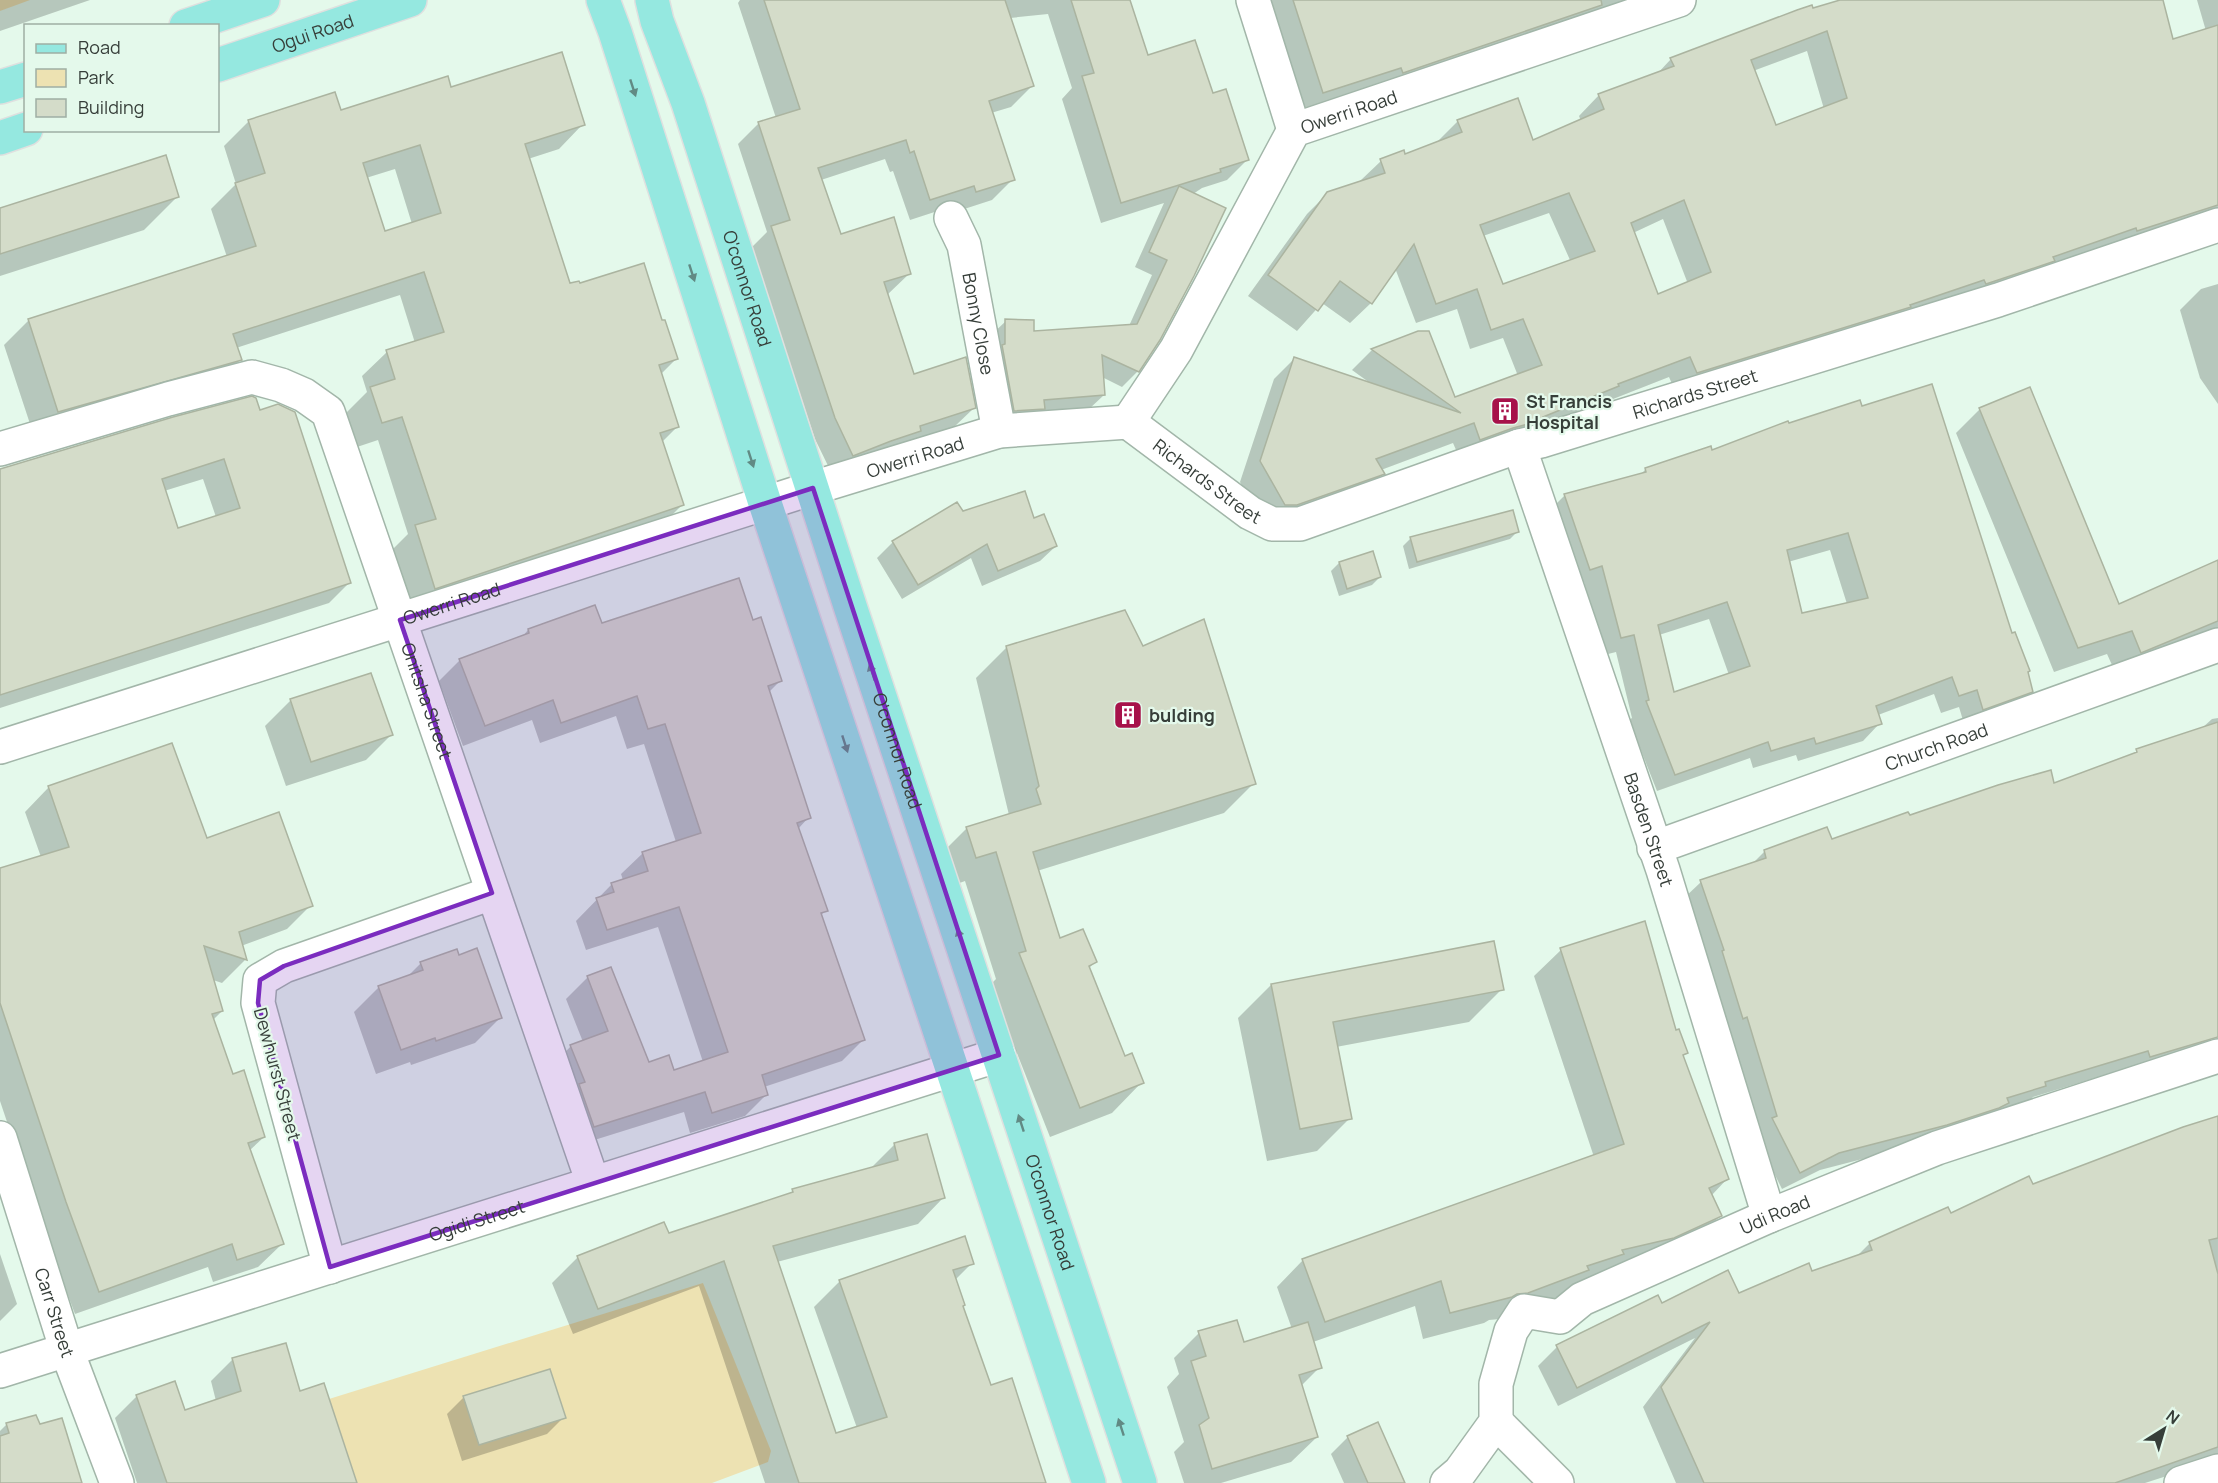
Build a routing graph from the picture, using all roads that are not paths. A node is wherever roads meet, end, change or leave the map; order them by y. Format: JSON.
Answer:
{"nodes":[{"id":1,"x":263,"y":0,"type":"edge"},
{"id":2,"x":410,"y":0,"type":"edge"},
{"id":3,"x":579,"y":0,"type":"edge"},
{"id":4,"x":603,"y":0,"type":"edge"},
{"id":5,"x":1252,"y":0,"type":"edge"},
{"id":6,"x":1679,"y":0,"type":"edge"},
{"id":7,"x":655,"y":7,"type":"edge"},
{"id":8,"x":192,"y":24,"type":"edge"},
{"id":9,"x":615,"y":32,"type":"junction"},
{"id":10,"x":219,"y":64,"type":"edge"},
{"id":11,"x":24,"y":80,"type":"edge"},
{"id":12,"x":0,"y":87,"type":"edge"},
{"id":13,"x":24,"y":130,"type":"edge"},
{"id":14,"x":1294,"y":130,"type":"junction"},
{"id":15,"x":0,"y":138,"type":"edge"},
{"id":16,"x":951,"y":218,"type":"dead end"},
{"id":17,"x":2218,"y":225,"type":"edge"},
{"id":18,"x":1128,"y":422,"type":"junction"},
{"id":19,"x":999,"y":431,"type":"junction"},
{"id":20,"x":1519,"y":446,"type":"junction"},
{"id":21,"x":0,"y":449,"type":"edge"},
{"id":22,"x":813,"y":488,"type":"junction"},
{"id":23,"x":765,"y":503,"type":"junction"},
{"id":24,"x":400,"y":620,"type":"junction"},
{"id":25,"x":2218,"y":645,"type":"edge"},
{"id":26,"x":0,"y":747,"type":"edge"},
{"id":27,"x":1654,"y":848,"type":"junction"},
{"id":28,"x":492,"y":893,"type":"junction"},
{"id":29,"x":999,"y":1054,"type":"junction"},
{"id":30,"x":2218,"y":1056,"type":"edge"},
{"id":31,"x":952,"y":1068,"type":"junction"},
{"id":32,"x":0,"y":1138,"type":"edge"},
{"id":33,"x":593,"y":1183,"type":"junction"},
{"id":34,"x":1769,"y":1216,"type":"junction"},
{"id":35,"x":330,"y":1267,"type":"junction"},
{"id":36,"x":67,"y":1351,"type":"junction"},
{"id":37,"x":0,"y":1371,"type":"edge"},
{"id":38,"x":1496,"y":1422,"type":"junction"},
{"id":39,"x":2218,"y":1471,"type":"edge"},
{"id":40,"x":117,"y":1483,"type":"edge"},
{"id":41,"x":1089,"y":1483,"type":"edge"},
{"id":42,"x":1140,"y":1483,"type":"edge"},
{"id":43,"x":1447,"y":1483,"type":"edge"},
{"id":44,"x":1557,"y":1483,"type":"edge"},
{"id":45,"x":2181,"y":1483,"type":"edge"}],
"edges":[{"from":1,"to":8,"type":"main road"},
{"from":2,"to":10,"type":"main road","name":"Ogui Road"},
{"from":3,"to":9,"type":"main road"},
{"from":4,"to":9,"type":"main road"},
{"from":5,"to":14,"type":"street"},
{"from":6,"to":14,"type":"street","name":"Owerri Road"},
{"from":7,"to":22,"type":"main road","name":"O'connor Road"},
{"from":9,"to":23,"type":"main road","one_way":true},
{"from":11,"to":12,"type":"main road"},
{"from":13,"to":15,"type":"main road"},
{"from":14,"to":18,"type":"street","name":"Owerri Road"},
{"from":16,"to":19,"type":"street","name":"Bonny Close"},
{"from":17,"to":20,"type":"street","name":"Richards Street"},
{"from":18,"to":19,"type":"street","name":"Owerri Road"},
{"from":18,"to":20,"type":"street","name":"Richards Street"},
{"from":19,"to":22,"type":"street","name":"Owerri Road"},
{"from":20,"to":27,"type":"street","name":"Basden Street"},
{"from":21,"to":24,"type":"street","name":"Onitsha Street"},
{"from":22,"to":23,"type":"street","name":"Owerri Road"},
{"from":29,"to":22,"type":"main road","name":"O'connor Road","one_way":true},
{"from":23,"to":24,"type":"street","name":"Owerri Road"},
{"from":23,"to":31,"type":"main road","one_way":true},
{"from":24,"to":26,"type":"street","name":"Owerri Road"},
{"from":24,"to":28,"type":"street","name":"Onitsha Street"},
{"from":25,"to":27,"type":"street","name":"Church Road"},
{"from":27,"to":34,"type":"street","name":"Basden Street"},
{"from":28,"to":33,"type":"street","name":"Onitsha Street"},
{"from":28,"to":35,"type":"street","name":"Dewhurst Street"},
{"from":29,"to":31,"type":"street","name":"Ogidi Street"},
{"from":42,"to":29,"type":"main road","name":"O'connor Road","one_way":true},
{"from":30,"to":34,"type":"street","name":"Udi Road"},
{"from":31,"to":33,"type":"street","name":"Ogidi Street"},
{"from":31,"to":41,"type":"main road"},
{"from":32,"to":36,"type":"street","name":"Carr Street"},
{"from":33,"to":35,"type":"street","name":"Ogidi Street"},
{"from":34,"to":38,"type":"street","name":"Udi Road"},
{"from":35,"to":36,"type":"street","name":"Ogidi Street"},
{"from":36,"to":37,"type":"street","name":"Ogidi Street"},
{"from":36,"to":40,"type":"street","name":"Carr Street"},
{"from":38,"to":43,"type":"street"},
{"from":38,"to":44,"type":"street"},
{"from":39,"to":45,"type":"street"}]}
